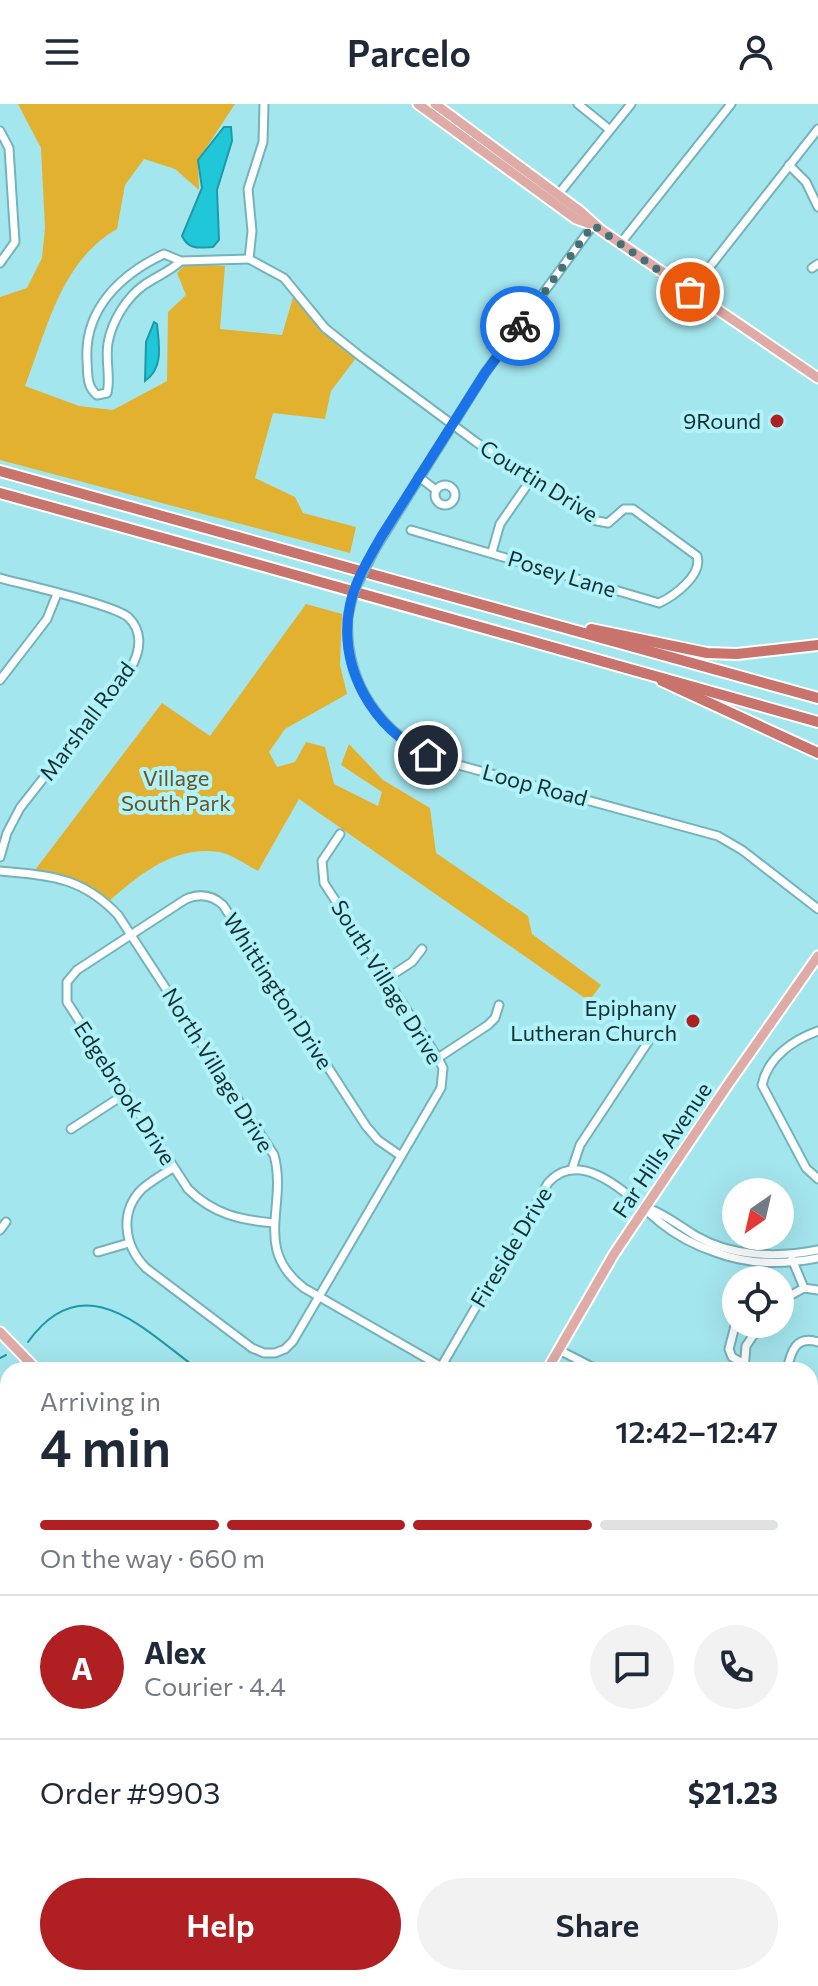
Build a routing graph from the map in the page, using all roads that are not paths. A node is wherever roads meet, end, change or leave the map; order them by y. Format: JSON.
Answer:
{"nodes":[{"id":1,"x":264,"y":104,"type":"edge"},
{"id":2,"x":418,"y":104,"type":"edge"},
{"id":3,"x":435,"y":104,"type":"edge"},
{"id":4,"x":578,"y":104,"type":"edge"},
{"id":5,"x":631,"y":104,"type":"edge"},
{"id":6,"x":731,"y":104,"type":"edge"},
{"id":7,"x":460,"y":128,"type":"junction"},
{"id":8,"x":818,"y":129,"type":"edge"},
{"id":9,"x":610,"y":130,"type":"junction"},
{"id":10,"x":0,"y":131,"type":"edge"},
{"id":11,"x":789,"y":165,"type":"junction"},
{"id":12,"x":556,"y":199,"type":"junction"},
{"id":13,"x":818,"y":207,"type":"edge"},
{"id":14,"x":593,"y":225,"type":"junction"},
{"id":15,"x":620,"y":244,"type":"junction"},
{"id":16,"x":249,"y":259,"type":"junction"},
{"id":17,"x":181,"y":261,"type":"junction"},
{"id":18,"x":0,"y":263,"type":"edge"},
{"id":19,"x":690,"y":292,"type":"junction"},
{"id":20,"x":818,"y":378,"type":"edge"},
{"id":21,"x":453,"y":423,"type":"junction"},
{"id":22,"x":0,"y":471,"type":"edge"},
{"id":23,"x":419,"y":477,"type":"junction"},
{"id":24,"x":532,"y":478,"type":"junction"},
{"id":25,"x":436,"y":490,"type":"dead end"},
{"id":26,"x":0,"y":493,"type":"edge"},
{"id":27,"x":411,"y":530,"type":"dead end"},
{"id":28,"x":492,"y":552,"type":"junction"},
{"id":29,"x":699,"y":565,"type":"joint"},
{"id":30,"x":0,"y":578,"type":"edge"},
{"id":31,"x":57,"y":594,"type":"junction"},
{"id":32,"x":466,"y":601,"type":"junction"},
{"id":33,"x":818,"y":645,"type":"edge"},
{"id":34,"x":642,"y":671,"type":"junction"},
{"id":35,"x":0,"y":680,"type":"edge"},
{"id":36,"x":818,"y":698,"type":"edge"},
{"id":37,"x":818,"y":722,"type":"edge"},
{"id":38,"x":818,"y":753,"type":"edge"},
{"id":39,"x":340,"y":834,"type":"dead end"},
{"id":40,"x":0,"y":857,"type":"edge"},
{"id":41,"x":0,"y":871,"type":"edge"},
{"id":42,"x":818,"y":909,"type":"edge"},
{"id":43,"x":132,"y":934,"type":"junction"},
{"id":44,"x":422,"y":949,"type":"dead end"},
{"id":45,"x":818,"y":956,"type":"edge"},
{"id":46,"x":386,"y":979,"type":"junction"},
{"id":47,"x":499,"y":1005,"type":"dead end"},
{"id":48,"x":818,"y":1031,"type":"edge"},
{"id":49,"x":648,"y":1042,"type":"dead end"},
{"id":50,"x":438,"y":1058,"type":"junction"},
{"id":51,"x":125,"y":1094,"type":"junction"},
{"id":52,"x":71,"y":1129,"type":"dead end"},
{"id":53,"x":401,"y":1156,"type":"junction"},
{"id":54,"x":173,"y":1168,"type":"junction"},
{"id":55,"x":572,"y":1169,"type":"junction"},
{"id":56,"x":818,"y":1179,"type":"edge"},
{"id":57,"x":646,"y":1207,"type":"junction"},
{"id":58,"x":6,"y":1222,"type":"dead end"},
{"id":59,"x":274,"y":1223,"type":"junction"},
{"id":60,"x":0,"y":1230,"type":"edge"},
{"id":61,"x":129,"y":1243,"type":"junction"},
{"id":62,"x":818,"y":1250,"type":"edge"},
{"id":63,"x":98,"y":1252,"type":"dead end"},
{"id":64,"x":818,"y":1258,"type":"edge"},
{"id":65,"x":792,"y":1259,"type":"junction"},
{"id":66,"x":804,"y":1288,"type":"junction"},
{"id":67,"x":818,"y":1290,"type":"edge"},
{"id":68,"x":794,"y":1293,"type":"edge"},
{"id":69,"x":319,"y":1297,"type":"junction"},
{"id":70,"x":0,"y":1332,"type":"edge"},
{"id":71,"x":732,"y":1338,"type":"edge"},
{"id":72,"x":751,"y":1338,"type":"edge"},
{"id":73,"x":818,"y":1342,"type":"edge"},
{"id":74,"x":559,"y":1350,"type":"junction"},
{"id":75,"x":29,"y":1362,"type":"edge"},
{"id":76,"x":433,"y":1362,"type":"edge"},
{"id":77,"x":447,"y":1362,"type":"edge"},
{"id":78,"x":552,"y":1362,"type":"edge"},
{"id":79,"x":582,"y":1362,"type":"edge"},
{"id":80,"x":739,"y":1362,"type":"edge"},
{"id":81,"x":744,"y":1362,"type":"edge"},
{"id":82,"x":790,"y":1362,"type":"edge"}],
"edges":[{"from":1,"to":16,"type":"street"},
{"from":2,"to":7,"type":"main road"},
{"from":3,"to":7,"type":"main road"},
{"from":4,"to":9,"type":"street"},
{"from":5,"to":9,"type":"street"},
{"from":6,"to":15,"type":"street"},
{"from":7,"to":12,"type":"main road"},
{"from":8,"to":11,"type":"street"},
{"from":9,"to":12,"type":"street"},
{"from":10,"to":18,"type":"street"},
{"from":11,"to":13,"type":"street"},
{"from":11,"to":19,"type":"street"},
{"from":12,"to":14,"type":"main road"},
{"from":14,"to":15,"type":"main road"},
{"from":14,"to":21,"type":"street","name":"Loop Road"},
{"from":15,"to":19,"type":"main road"},
{"from":16,"to":17,"type":"street"},
{"from":16,"to":21,"type":"street","name":"Courtin Drive"},
{"from":17,"to":17,"type":"street"},
{"from":19,"to":20,"type":"main road"},
{"from":21,"to":23,"type":"street","name":"Loop Road"},
{"from":21,"to":24,"type":"street","name":"Courtin Drive"},
{"from":22,"to":32,"type":"highway"},
{"from":23,"to":25,"type":"street"},
{"from":23,"to":42,"type":"street","name":"Loop Road","bridge":true},
{"from":24,"to":28,"type":"street"},
{"from":24,"to":29,"type":"street","name":"Courtin Drive"},
{"from":26,"to":34,"type":"highway"},
{"from":27,"to":28,"type":"street","name":"Posey Lane"},
{"from":28,"to":29,"type":"street","name":"Posey Lane"},
{"from":30,"to":31,"type":"street","name":"Marshall Road"},
{"from":31,"to":35,"type":"street"},
{"from":31,"to":40,"type":"street","name":"Marshall Road"},
{"from":32,"to":33,"type":"highway"},
{"from":32,"to":36,"type":"highway"},
{"from":34,"to":37,"type":"highway"},
{"from":34,"to":38,"type":"highway"},
{"from":39,"to":46,"type":"street","name":"South Village Drive"},
{"from":41,"to":43,"type":"street","name":"North Village Drive"},
{"from":43,"to":51,"type":"street","name":"Edgebrook Drive"},
{"from":43,"to":53,"type":"street","name":"Whittington Drive"},
{"from":43,"to":59,"type":"street","name":"North Village Drive"},
{"from":44,"to":46,"type":"street"},
{"from":45,"to":57,"type":"main road","name":"Far Hills Avenue"},
{"from":46,"to":50,"type":"street","name":"South Village Drive"},
{"from":47,"to":50,"type":"street"},
{"from":48,"to":56,"type":"street"},
{"from":49,"to":55,"type":"street"},
{"from":50,"to":53,"type":"street","name":"South Village Drive"},
{"from":51,"to":52,"type":"street"},
{"from":51,"to":54,"type":"street","name":"Edgebrook Drive"},
{"from":53,"to":69,"type":"street","name":"South Village Drive"},
{"from":54,"to":59,"type":"street","name":"Edgebrook Drive"},
{"from":54,"to":61,"type":"street"},
{"from":55,"to":57,"type":"street","name":"Fireside Drive"},
{"from":55,"to":77,"type":"street","name":"Fireside Drive"},
{"from":57,"to":65,"type":"street","name":"Fireside Drive"},
{"from":57,"to":74,"type":"main road","name":"Far Hills Avenue"},
{"from":58,"to":60,"type":"street"},
{"from":59,"to":69,"type":"street","name":"North Village Drive"},
{"from":61,"to":63,"type":"street"},
{"from":61,"to":69,"type":"street","name":"South Village Drive"},
{"from":62,"to":65,"type":"street"},
{"from":64,"to":65,"type":"street"},
{"from":65,"to":66,"type":"street"},
{"from":66,"to":67,"type":"street"},
{"from":66,"to":68,"type":"street"},
{"from":69,"to":76,"type":"street","name":"North Village Drive"},
{"from":70,"to":75,"type":"main road"},
{"from":71,"to":80,"type":"street"},
{"from":72,"to":81,"type":"street"},
{"from":73,"to":82,"type":"street"},
{"from":74,"to":78,"type":"main road","name":"Far Hills Avenue"},
{"from":74,"to":79,"type":"street"}]}
